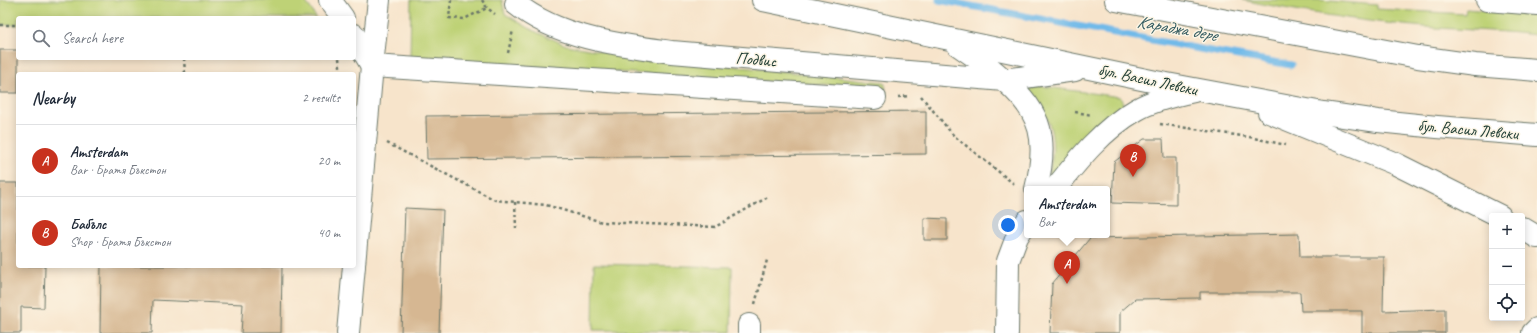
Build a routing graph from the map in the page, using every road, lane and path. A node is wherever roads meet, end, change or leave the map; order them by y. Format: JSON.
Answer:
{"nodes":[{"id":1,"x":330,"y":0,"type":"edge"},
{"id":2,"x":379,"y":0,"type":"edge"},
{"id":3,"x":451,"y":0,"type":"edge"},
{"id":4,"x":482,"y":0,"type":"edge"},
{"id":5,"x":763,"y":0,"type":"edge"},
{"id":6,"x":1116,"y":0,"type":"edge"},
{"id":7,"x":1487,"y":0,"type":"edge"},
{"id":8,"x":516,"y":4,"type":"dead end"},
{"id":9,"x":1537,"y":4,"type":"edge"},
{"id":10,"x":342,"y":16,"type":"edge"},
{"id":11,"x":0,"y":25,"type":"edge"},
{"id":12,"x":16,"y":25,"type":"edge"},
{"id":13,"x":356,"y":38,"type":"edge"},
{"id":14,"x":947,"y":38,"type":"junction"},
{"id":15,"x":184,"y":60,"type":"edge"},
{"id":16,"x":339,"y":60,"type":"edge"},
{"id":17,"x":372,"y":66,"type":"junction"},
{"id":18,"x":1092,"y":68,"type":"junction"},
{"id":19,"x":1537,"y":70,"type":"edge"},
{"id":20,"x":185,"y":72,"type":"edge"},
{"id":21,"x":341,"y":72,"type":"edge"},
{"id":22,"x":1004,"y":80,"type":"junction"},
{"id":23,"x":1200,"y":90,"type":"junction"},
{"id":24,"x":1229,"y":96,"type":"junction"},
{"id":25,"x":923,"y":97,"type":"dead end"},
{"id":26,"x":875,"y":98,"type":"dead end"},
{"id":27,"x":1075,"y":112,"type":"dead end"},
{"id":28,"x":1097,"y":115,"type":"dead end"},
{"id":29,"x":1159,"y":124,"type":"dead end"},
{"id":30,"x":366,"y":133,"type":"junction"},
{"id":31,"x":1537,"y":135,"type":"edge"},
{"id":32,"x":1294,"y":147,"type":"dead end"},
{"id":33,"x":1015,"y":185,"type":"dead end"},
{"id":34,"x":1037,"y":186,"type":"edge"},
{"id":35,"x":1057,"y":186,"type":"edge"},
{"id":36,"x":768,"y":197,"type":"dead end"},
{"id":37,"x":515,"y":202,"type":"junction"},
{"id":38,"x":1494,"y":213,"type":"edge"},
{"id":39,"x":1024,"y":226,"type":"edge"},
{"id":40,"x":516,"y":228,"type":"dead end"},
{"id":41,"x":1525,"y":230,"type":"edge"},
{"id":42,"x":1537,"y":237,"type":"edge"},
{"id":43,"x":356,"y":244,"type":"edge"},
{"id":44,"x":768,"y":260,"type":"dead end"},
{"id":45,"x":354,"y":268,"type":"edge"},
{"id":46,"x":749,"y":329,"type":"edge"},
{"id":47,"x":1537,"y":329,"type":"edge"},
{"id":48,"x":348,"y":333,"type":"edge"},
{"id":49,"x":1007,"y":333,"type":"edge"},
{"id":50,"x":1533,"y":333,"type":"edge"}],
"edges":[{"from":1,"to":10,"type":"main road"},
{"from":2,"to":17,"type":"main road"},
{"from":3,"to":4,"type":"path"},
{"from":5,"to":14,"type":"main road","name":"бул. Васил Левски"},
{"from":6,"to":19,"type":"main road"},
{"from":7,"to":9,"type":"main road"},
{"from":8,"to":22,"type":"main road","name":"Подвис"},
{"from":11,"to":12,"type":"path"},
{"from":13,"to":17,"type":"main road"},
{"from":14,"to":18,"type":"main road","name":"бул. Васил Левски"},
{"from":14,"to":22,"type":"main road"},
{"from":15,"to":20,"type":"path"},
{"from":16,"to":21,"type":"path"},
{"from":17,"to":26,"type":"main road"},
{"from":17,"to":30,"type":"main road"},
{"from":18,"to":22,"type":"main road","name":"Подвис"},
{"from":18,"to":23,"type":"main road","name":"бул. Васил Левски"},
{"from":22,"to":34,"type":"main road"},
{"from":23,"to":24,"type":"main road","name":"бул. Васил Левски"},
{"from":23,"to":35,"type":"main road"},
{"from":24,"to":31,"type":"main road","name":"бул. Васил Левски"},
{"from":24,"to":38,"type":"main road"},
{"from":25,"to":33,"type":"path"},
{"from":27,"to":28,"type":"path"},
{"from":29,"to":32,"type":"path"},
{"from":30,"to":37,"type":"path"},
{"from":30,"to":43,"type":"main road"},
{"from":36,"to":37,"type":"path"},
{"from":37,"to":40,"type":"path"},
{"from":39,"to":49,"type":"main road"},
{"from":41,"to":42,"type":"main road"},
{"from":44,"to":46,"type":"path"},
{"from":45,"to":48,"type":"main road"},
{"from":47,"to":50,"type":"main road"}]}
